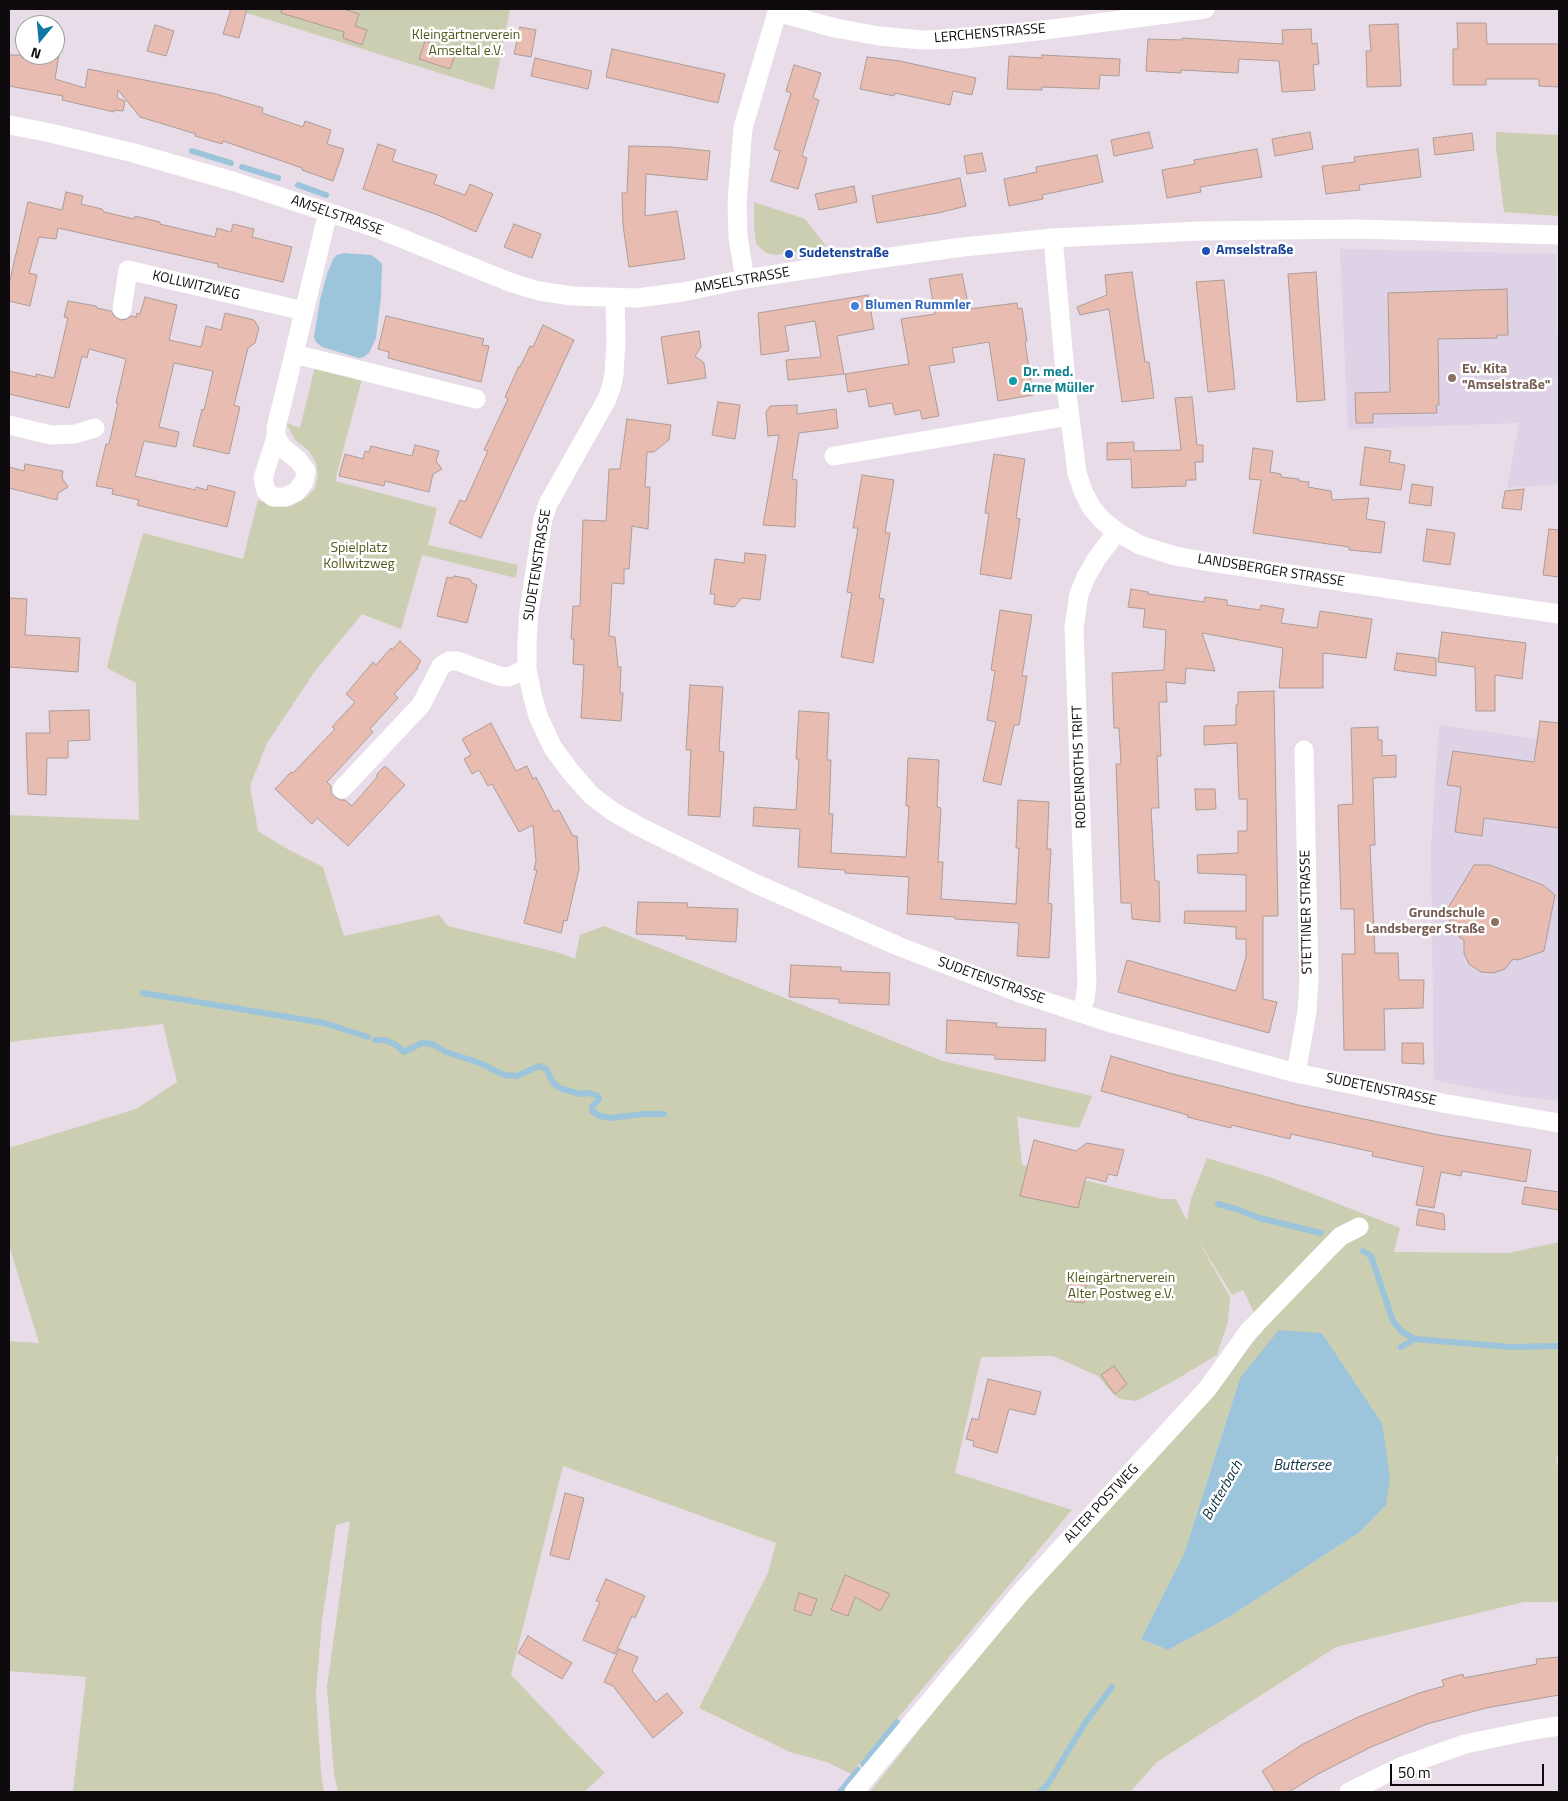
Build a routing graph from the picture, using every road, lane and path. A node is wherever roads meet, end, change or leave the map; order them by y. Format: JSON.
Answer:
{"nodes":[{"id":1,"x":1205,"y":9,"type":"edge"},
{"id":2,"x":777,"y":10,"type":"edge"},
{"id":3,"x":9,"y":125,"type":"edge"},
{"id":4,"x":328,"y":212,"type":"junction"},
{"id":5,"x":1559,"y":235,"type":"edge"},
{"id":6,"x":1053,"y":238,"type":"junction"},
{"id":7,"x":745,"y":279,"type":"junction"},
{"id":8,"x":615,"y":298,"type":"junction"},
{"id":9,"x":122,"y":309,"type":"dead end"},
{"id":10,"x":304,"y":311,"type":"junction"},
{"id":11,"x":294,"y":354,"type":"junction"},
{"id":12,"x":476,"y":399,"type":"dead end"},
{"id":13,"x":1070,"y":416,"type":"junction"},
{"id":14,"x":9,"y":425,"type":"edge"},
{"id":15,"x":95,"y":428,"type":"dead end"},
{"id":16,"x":276,"y":437,"type":"dead end"},
{"id":17,"x":834,"y":456,"type":"dead end"},
{"id":18,"x":1117,"y":532,"type":"junction"},
{"id":19,"x":1559,"y":614,"type":"edge"},
{"id":20,"x":527,"y":669,"type":"junction"},
{"id":21,"x":1304,"y":750,"type":"dead end"},
{"id":22,"x":342,"y":789,"type":"dead end"},
{"id":23,"x":1080,"y":1012,"type":"junction"},
{"id":24,"x":1296,"y":1073,"type":"junction"},
{"id":25,"x":1559,"y":1123,"type":"edge"},
{"id":26,"x":1359,"y":1227,"type":"dead end"},
{"id":27,"x":1559,"y":1726,"type":"edge"},
{"id":28,"x":854,"y":1792,"type":"edge"},
{"id":29,"x":1349,"y":1792,"type":"edge"}],
"edges":[{"from":1,"to":2,"type":"street","name":"LERCHENSTRASSE"},
{"from":2,"to":7,"type":"street"},
{"from":3,"to":4,"type":"street","name":"AMSELSTRASSE"},
{"from":4,"to":8,"type":"street","name":"AMSELSTRASSE"},
{"from":4,"to":10,"type":"street"},
{"from":5,"to":6,"type":"street","name":"AMSELSTRASSE"},
{"from":6,"to":7,"type":"street","name":"AMSELSTRASSE"},
{"from":6,"to":13,"type":"street","name":"LANDSBERGER STRASSE"},
{"from":7,"to":8,"type":"street","name":"AMSELSTRASSE"},
{"from":8,"to":20,"type":"street","name":"SUDETENSTRASSE"},
{"from":9,"to":10,"type":"street","name":"KOLLWITZWEG"},
{"from":10,"to":11,"type":"street"},
{"from":11,"to":12,"type":"street"},
{"from":11,"to":16,"type":"street"},
{"from":13,"to":17,"type":"street"},
{"from":13,"to":18,"type":"street","name":"LANDSBERGER STRASSE"},
{"from":14,"to":15,"type":"street"},
{"from":18,"to":19,"type":"street","name":"LANDSBERGER STRASSE"},
{"from":18,"to":23,"type":"street","name":"RODENROTHS TRIFT"},
{"from":20,"to":22,"type":"street"},
{"from":20,"to":23,"type":"street","name":"SUDETENSTRASSE"},
{"from":21,"to":24,"type":"street","name":"STETTINER STRASSE"},
{"from":23,"to":24,"type":"street","name":"SUDETENSTRASSE"},
{"from":24,"to":25,"type":"street","name":"SUDETENSTRASSE"},
{"from":26,"to":28,"type":"street","name":"ALTER POSTWEG"},
{"from":27,"to":29,"type":"street"}]}
